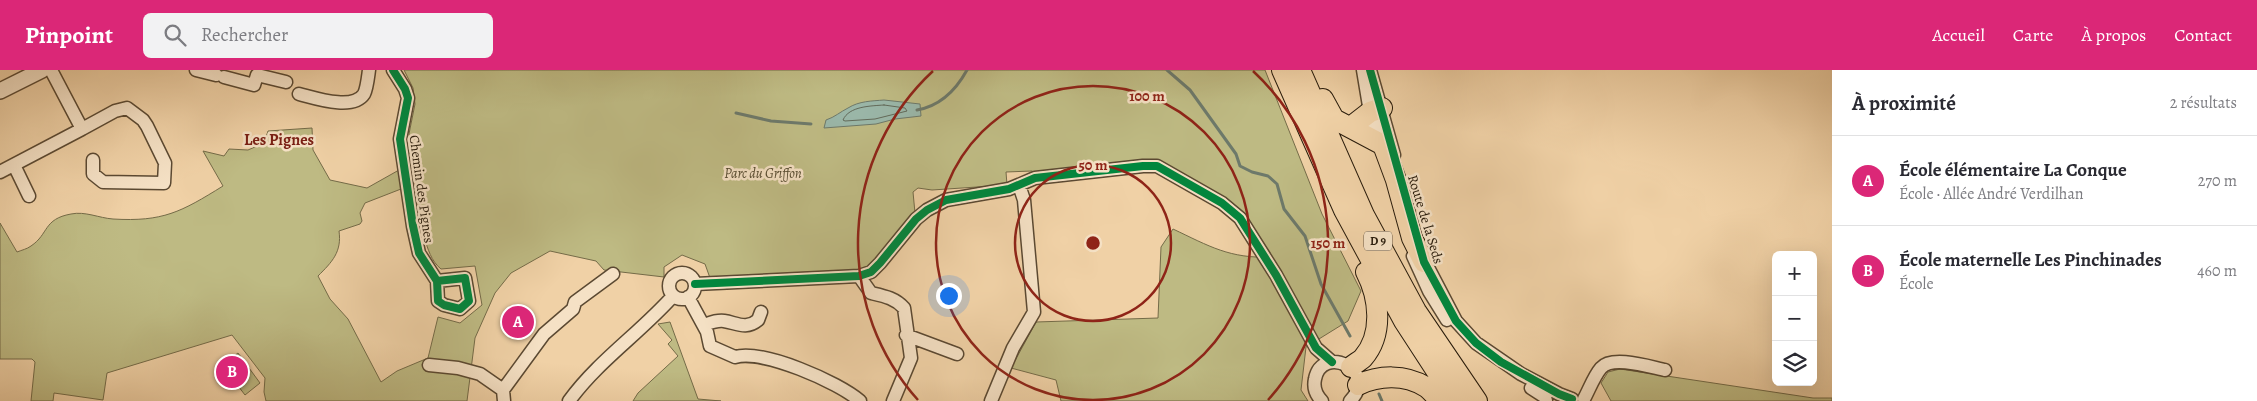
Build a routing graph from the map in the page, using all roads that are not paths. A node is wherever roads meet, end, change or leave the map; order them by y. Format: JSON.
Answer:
{"nodes":[{"id":1,"x":42,"y":70,"type":"edge"},
{"id":2,"x":51,"y":70,"type":"edge"},
{"id":3,"x":196,"y":70,"type":"edge"},
{"id":4,"x":369,"y":70,"type":"edge"},
{"id":5,"x":393,"y":70,"type":"edge"},
{"id":6,"x":1274,"y":70,"type":"edge"},
{"id":7,"x":1282,"y":70,"type":"edge"},
{"id":8,"x":1300,"y":70,"type":"edge"},
{"id":9,"x":1310,"y":70,"type":"edge"},
{"id":10,"x":1363,"y":70,"type":"edge"},
{"id":11,"x":1370,"y":70,"type":"edge"},
{"id":12,"x":286,"y":82,"type":"dead end"},
{"id":13,"x":0,"y":92,"type":"edge"},
{"id":14,"x":299,"y":94,"type":"dead end"},
{"id":15,"x":1376,"y":110,"type":"junction"},
{"id":16,"x":1352,"y":126,"type":"junction"},
{"id":17,"x":82,"y":129,"type":"junction"},
{"id":18,"x":1378,"y":141,"type":"junction"},
{"id":19,"x":94,"y":160,"type":"dead end"},
{"id":20,"x":14,"y":165,"type":"junction"},
{"id":21,"x":0,"y":172,"type":"edge"},
{"id":22,"x":1019,"y":186,"type":"junction"},
{"id":23,"x":29,"y":196,"type":"dead end"},
{"id":24,"x":1424,"y":262,"type":"junction"},
{"id":25,"x":613,"y":274,"type":"dead end"},
{"id":26,"x":859,"y":276,"type":"junction"},
{"id":27,"x":437,"y":281,"type":"dead end"},
{"id":28,"x":695,"y":284,"type":"junction"},
{"id":29,"x":673,"y":296,"type":"junction"},
{"id":30,"x":688,"y":298,"type":"junction"},
{"id":31,"x":761,"y":312,"type":"dead end"},
{"id":32,"x":704,"y":324,"type":"junction"},
{"id":33,"x":906,"y":335,"type":"junction"},
{"id":34,"x":1316,"y":348,"type":"junction"},
{"id":35,"x":957,"y":354,"type":"dead end"},
{"id":36,"x":429,"y":365,"type":"dead end"},
{"id":37,"x":1341,"y":365,"type":"junction"},
{"id":38,"x":1665,"y":370,"type":"dead end"},
{"id":39,"x":1316,"y":374,"type":"junction"},
{"id":40,"x":504,"y":396,"type":"edge"},
{"id":41,"x":1355,"y":396,"type":"edge"},
{"id":42,"x":1578,"y":400,"type":"edge"},
{"id":43,"x":569,"y":401,"type":"edge"},
{"id":44,"x":860,"y":401,"type":"edge"},
{"id":45,"x":893,"y":401,"type":"edge"},
{"id":46,"x":990,"y":401,"type":"edge"},
{"id":47,"x":1322,"y":401,"type":"edge"},
{"id":48,"x":1440,"y":401,"type":"edge"},
{"id":49,"x":1456,"y":401,"type":"edge"},
{"id":50,"x":1477,"y":401,"type":"edge"},
{"id":51,"x":1546,"y":401,"type":"edge"}],
"edges":[{"from":1,"to":13,"type":"street"},
{"from":2,"to":17,"type":"street"},
{"from":3,"to":12,"type":"street"},
{"from":4,"to":14,"type":"street"},
{"from":5,"to":27,"type":"street","name":"Chemin des Pignes"},
{"from":6,"to":37,"type":"highway"},
{"from":7,"to":49,"type":"highway","number":"D 9"},
{"from":8,"to":50,"type":"highway","number":"D 9"},
{"from":9,"to":16,"type":"highway"},
{"from":10,"to":15,"type":"street","name":"Route de la Seds"},
{"from":11,"to":15,"type":"street","name":"Route de la Seds"},
{"from":15,"to":16,"type":"highway"},
{"from":15,"to":18,"type":"street","name":"Route de la Seds"},
{"from":15,"to":24,"type":"street","name":"Route de la Seds"},
{"from":16,"to":18,"type":"highway"},
{"from":17,"to":19,"type":"street"},
{"from":17,"to":20,"type":"street"},
{"from":18,"to":24,"type":"highway"},
{"from":18,"to":51,"type":"street","name":"Route de la Seds"},
{"from":20,"to":21,"type":"street"},
{"from":20,"to":23,"type":"street"},
{"from":22,"to":26,"type":"street"},
{"from":22,"to":34,"type":"street"},
{"from":22,"to":46,"type":"street"},
{"from":24,"to":42,"type":"street","name":"Route de la Seds"},
{"from":25,"to":40,"type":"street"},
{"from":26,"to":28,"type":"street"},
{"from":26,"to":33,"type":"street"},
{"from":28,"to":29,"type":"street"},
{"from":28,"to":30,"type":"street"},
{"from":29,"to":30,"type":"street"},
{"from":29,"to":43,"type":"street"},
{"from":30,"to":32,"type":"street"},
{"from":31,"to":32,"type":"street"},
{"from":32,"to":44,"type":"street"},
{"from":33,"to":35,"type":"street"},
{"from":33,"to":45,"type":"street"},
{"from":34,"to":37,"type":"street"},
{"from":34,"to":39,"type":"street"},
{"from":36,"to":40,"type":"street"},
{"from":37,"to":39,"type":"street"},
{"from":37,"to":41,"type":"street"},
{"from":38,"to":42,"type":"street"},
{"from":39,"to":47,"type":"street"},
{"from":41,"to":48,"type":"highway"}]}
